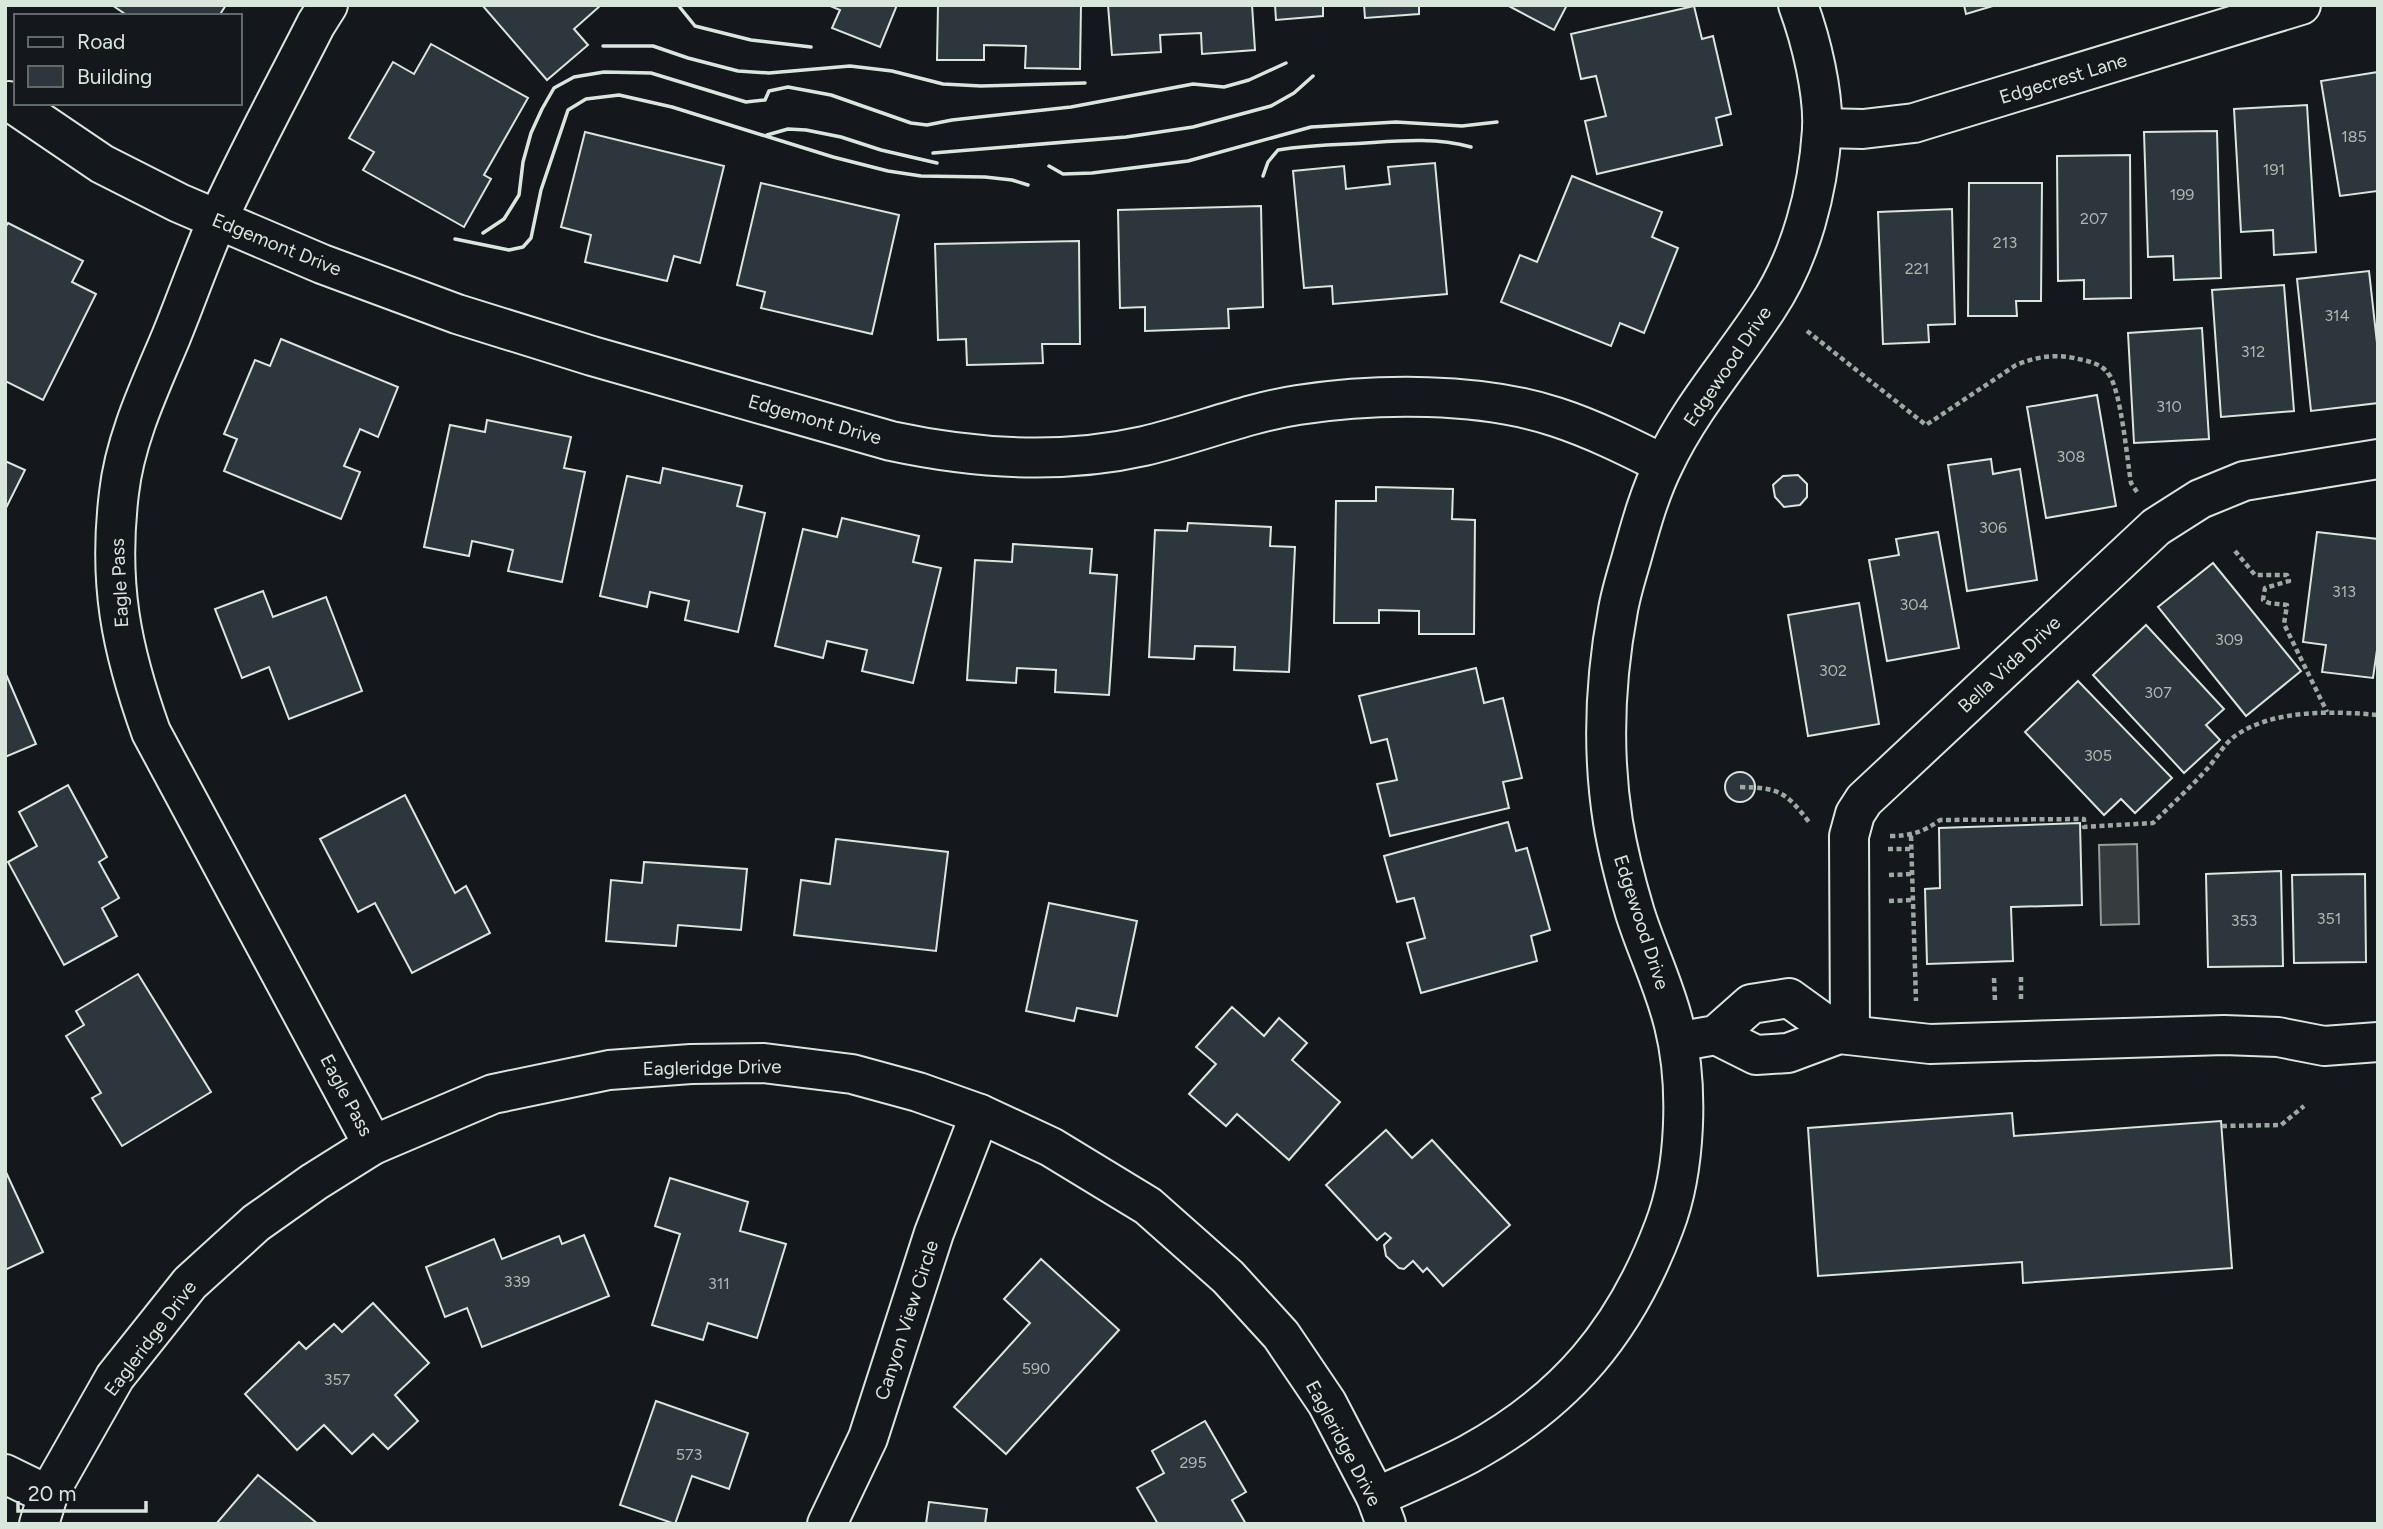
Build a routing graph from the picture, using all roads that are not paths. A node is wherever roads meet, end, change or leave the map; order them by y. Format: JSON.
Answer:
{"nodes":[{"id":1,"x":328,"y":5,"type":"edge"},
{"id":2,"x":1798,"y":5,"type":"edge"},
{"id":3,"x":2301,"y":5,"type":"edge"},
{"id":4,"x":9,"y":101,"type":"dead end"},
{"id":5,"x":14,"y":104,"type":"edge"},
{"id":6,"x":15,"y":105,"type":"edge"},
{"id":7,"x":1822,"y":128,"type":"junction"},
{"id":8,"x":218,"y":220,"type":"junction"},
{"id":9,"x":2378,"y":459,"type":"edge"},
{"id":10,"x":1663,"y":464,"type":"junction"},
{"id":11,"x":1844,"y":1034,"type":"junction"},
{"id":12,"x":1716,"y":1035,"type":"junction"},
{"id":13,"x":1678,"y":1042,"type":"junction"},
{"id":14,"x":2378,"y":1042,"type":"edge"},
{"id":15,"x":980,"y":1114,"type":"junction"},
{"id":16,"x":373,"y":1145,"type":"junction"},
{"id":17,"x":5,"y":1474,"type":"edge"},
{"id":18,"x":44,"y":1509,"type":"edge"},
{"id":19,"x":1381,"y":1510,"type":"edge"},
{"id":20,"x":827,"y":1524,"type":"edge"}],
"edges":[{"from":1,"to":8,"type":"street","name":"Eagle Pass"},
{"from":2,"to":7,"type":"street","name":"Edgewood Drive"},
{"from":3,"to":7,"type":"street","name":"Edgecrest Lane"},
{"from":4,"to":5,"type":"street","name":"Edgemont Drive"},
{"from":6,"to":8,"type":"street","name":"Edgemont Drive"},
{"from":7,"to":10,"type":"street","name":"Edgewood Drive"},
{"from":8,"to":10,"type":"street","name":"Edgemont Drive"},
{"from":8,"to":16,"type":"street","name":"Eagle Pass"},
{"from":9,"to":11,"type":"street","name":"Bella Vida Drive"},
{"from":10,"to":13,"type":"street","name":"Edgewood Drive"},
{"from":11,"to":12,"type":"street"},
{"from":11,"to":12,"type":"street"},
{"from":11,"to":14,"type":"street"},
{"from":12,"to":13,"type":"street"},
{"from":13,"to":19,"type":"street","name":"Edgewood Drive"},
{"from":15,"to":16,"type":"street","name":"Eagleridge Drive"},
{"from":15,"to":19,"type":"street","name":"Eagleridge Drive"},
{"from":15,"to":20,"type":"street","name":"Canyon View Circle"},
{"from":16,"to":18,"type":"street","name":"Eagleridge Drive"},
{"from":17,"to":18,"type":"street"}]}
